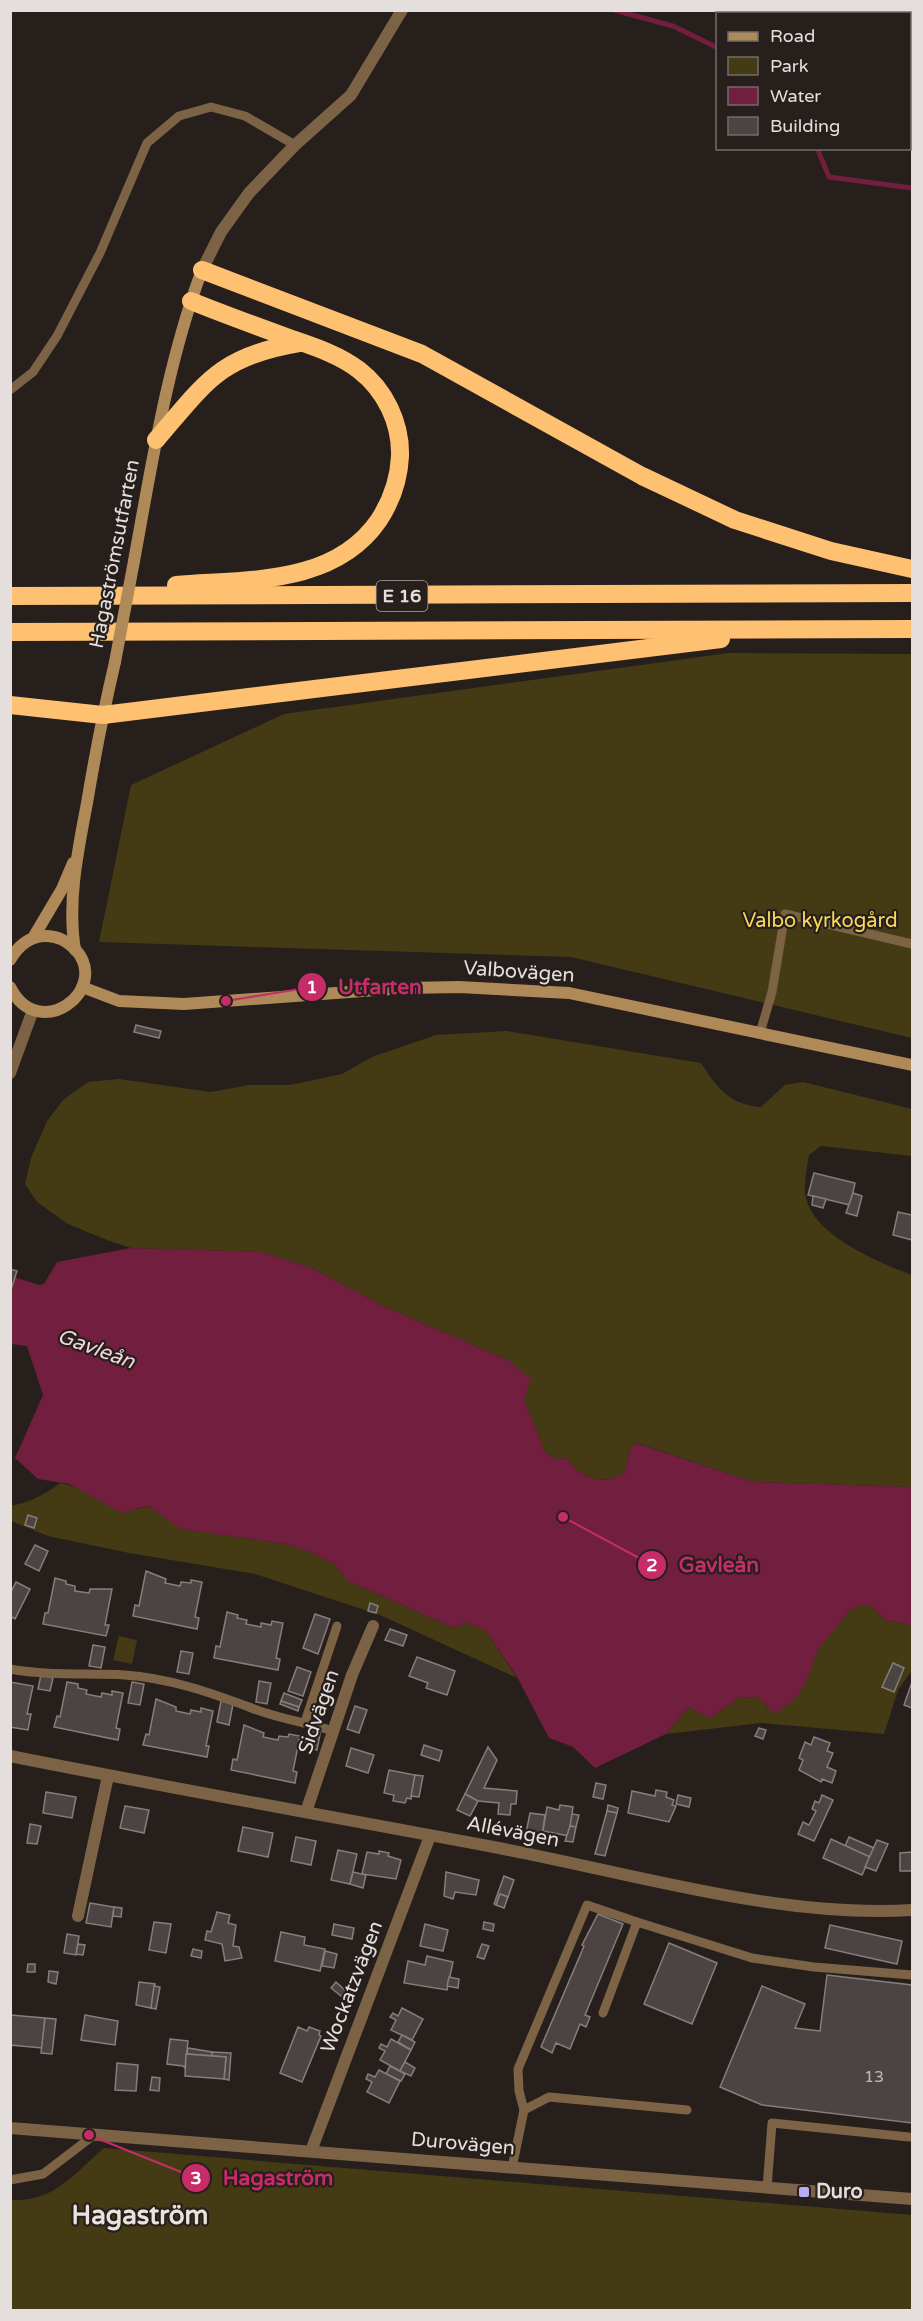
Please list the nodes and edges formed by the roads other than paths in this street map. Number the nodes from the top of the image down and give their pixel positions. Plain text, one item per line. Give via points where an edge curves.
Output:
1 (402, 10) edge
2 (295, 145) junction
3 (202, 270) junction
4 (191, 301) junction
5 (301, 342) junction
6 (10, 390) edge
7 (156, 440) junction
8 (912, 569) edge
9 (912, 593) edge
10 (10, 596) edge
11 (69, 596) junction
12 (804, 629) junction
13 (912, 629) edge
14 (10, 632) edge
15 (10, 705) edge
16 (103, 715) junction
17 (79, 848) junction
18 (33, 938) junction
19 (912, 944) edge
20 (75, 950) junction
21 (10, 960) edge
22 (10, 987) edge
23 (82, 987) junction
24 (33, 1010) junction
25 (760, 1033) junction
26 (912, 1065) edge
27 (10, 1072) edge
28 (337, 1626) dead end
29 (373, 1626) dead end
30 (10, 1669) edge
31 (305, 1722) junction
32 (333, 1731) junction
33 (10, 1756) edge
34 (108, 1776) junction
35 (306, 1812) junction
36 (430, 1836) junction
37 (912, 1910) edge
38 (78, 1917) dead end
39 (637, 1922) junction
40 (912, 1975) edge
41 (603, 2013) dead end
42 (524, 2110) junction
43 (687, 2110) dead end
44 (10, 2128) edge
45 (94, 2135) junction
46 (909, 2137) dead end
47 (311, 2151) junction
48 (512, 2168) junction
49 (10, 2180) edge
50 (767, 2188) junction
51 (912, 2199) edge

1 - 2 street via 351,95
2 - 3 street via 249,194 221,232
2 - 6 lane via 245,116 211,107 179,116 147,142 100,253 57,336 33,372
3 - 4 main road, Hagaströmsutfarten
3 - 8 highway via 422,354 642,476 735,520 831,551
4 - 5 highway
4 - 7 main road, Hagaströmsutfarten
5 - 7 highway via 271,347 223,367
5 - 11 highway via 360,370 392,411 400,438 396,486 386,510 371,530 346,552 308,571
7 - 16 main road, Hagaströmsutfarten, bridge
9 - 11 highway, E 16
10 - 11 highway, E 16
12 - 13 highway, E 16
12 - 14 highway, E 16
12 - 16 highway
15 - 16 highway
16 - 17 main road, Hagaströmsutfarten
17 - 18 main road, Hagaströmsutfarten via 62,889
17 - 20 main road, Hagaströmsutfarten via 73,900
18 - 20 main road via 56,937
18 - 21 main road, Hagaströmsutfarten via 23,943
19 - 25 lane via 785,914 772,992
20 - 23 main road, Hagaströmsutfarten via 82,962
22 - 24 main road
23 - 24 main road via 68,1006 57,1011
23 - 25 main road, Valbovägen via 119,1001 184,1004 404,988 518,989 569,993
24 - 27 street
25 - 26 main road, Valbovägen
28 - 31 lane
29 - 32 street, Sidvägen
30 - 31 lane via 148,1678 208,1691 249,1708
31 - 32 lane
32 - 35 street, Sidvägen
33 - 34 street, Allévägen
34 - 35 street, Allévägen
34 - 38 street
35 - 36 street, Allévägen
36 - 37 street, Allévägen via 768,1902
36 - 47 street, Wockatzvägen
39 - 40 lane via 752,1958
39 - 41 lane
39 - 42 lane via 587,1905 519,2069
42 - 43 lane via 549,2097
42 - 48 lane
44 - 45 street, Durovägen
45 - 47 street, Durovägen
45 - 49 lane via 43,2174
46 - 50 lane via 772,2123
47 - 48 street, Durovägen
48 - 50 street, Durovägen
50 - 51 street, Durovägen

